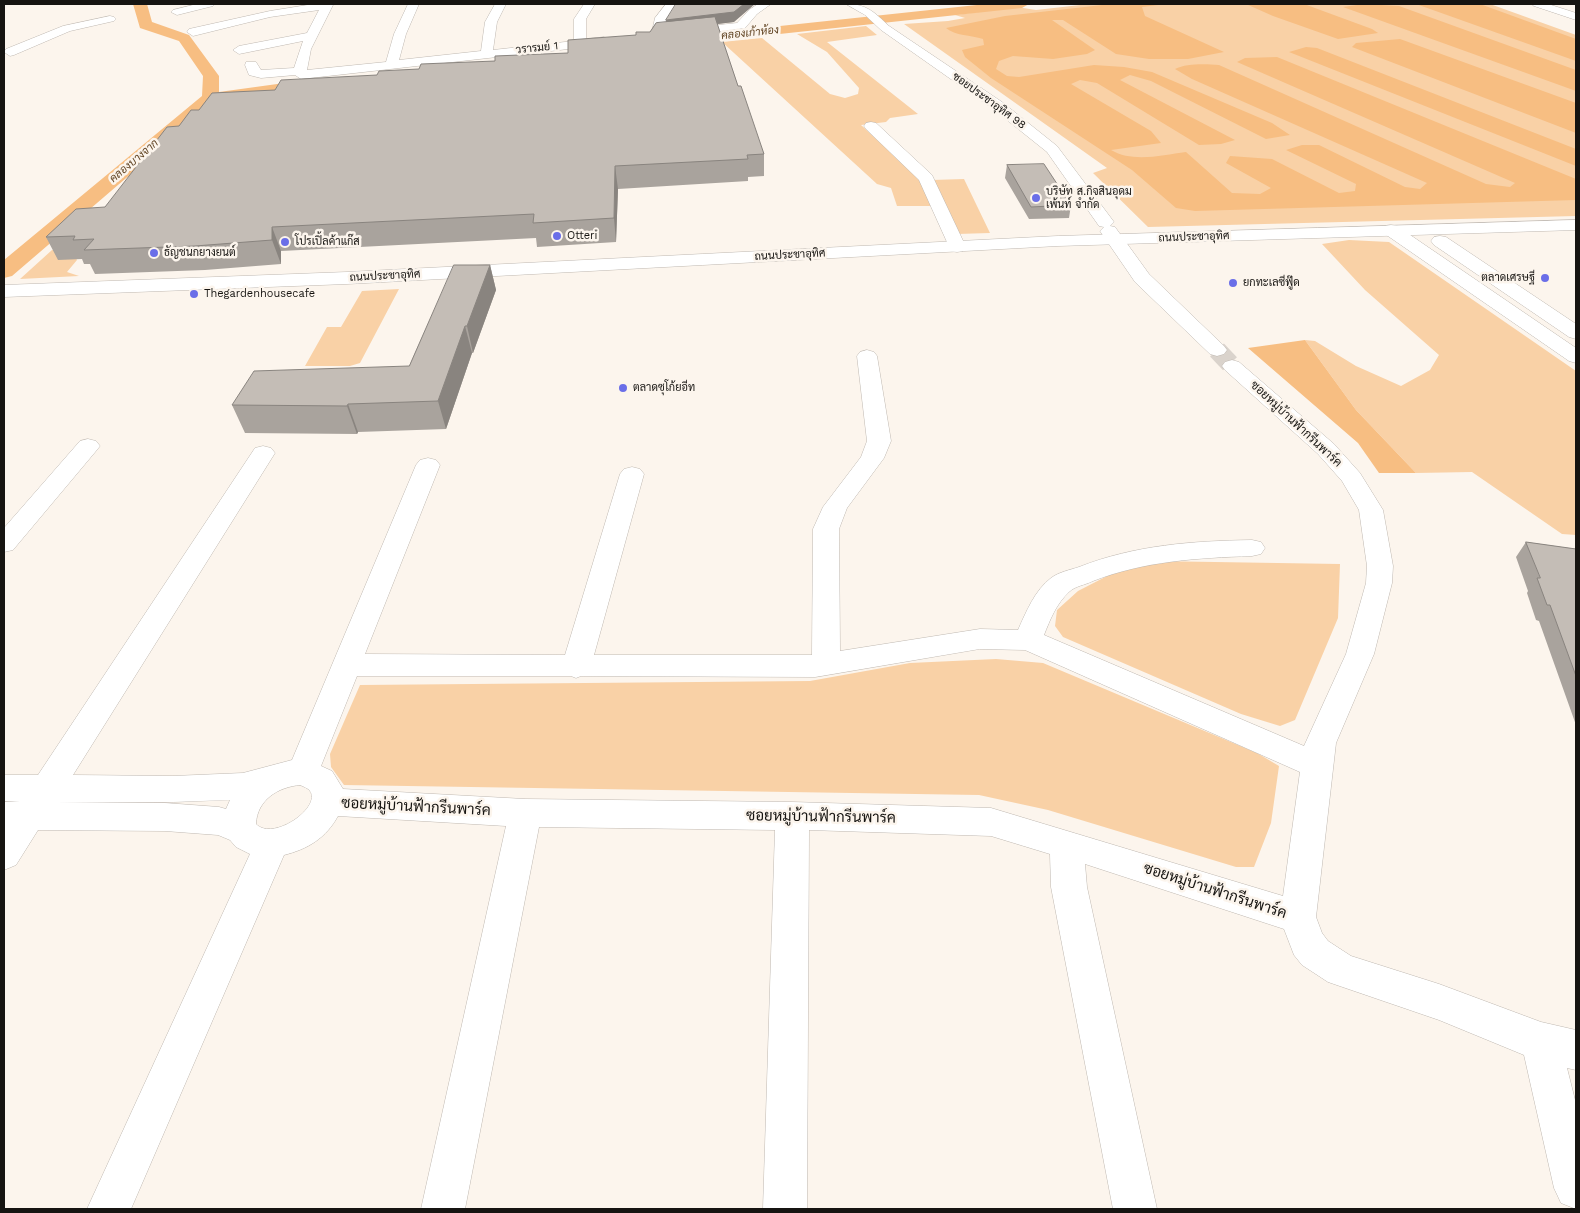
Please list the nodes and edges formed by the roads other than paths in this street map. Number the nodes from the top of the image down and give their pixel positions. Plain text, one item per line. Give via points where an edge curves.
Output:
1 (209, 4) edge
2 (327, 4) edge
3 (413, 4) edge
4 (500, 4) edge
5 (589, 4) edge
6 (672, 4) edge
7 (765, 4) edge
8 (851, 4) edge
9 (1538, 4) edge
10 (177, 12) dead end
11 (1576, 17) edge
12 (110, 18) dead end
13 (193, 32) dead end
14 (312, 35) junction
15 (619, 40) edge
16 (580, 43) junction
17 (239, 50) dead end
18 (6, 51) edge
19 (487, 53) junction
20 (251, 65) dead end
21 (391, 66) junction
22 (300, 73) junction
23 (871, 126) dead end
24 (1576, 225) edge
25 (1422, 229) junction
26 (1391, 230) junction
27 (1109, 231) junction
28 (957, 247) junction
29 (4, 292) edge
30 (1576, 333) edge
31 (867, 356) dead end
32 (1576, 357) edge
33 (88, 446) dead end
34 (263, 453) dead end
35 (428, 465) dead end
36 (632, 474) dead end
37 (4, 544) edge
38 (1252, 548) dead end
39 (1028, 640) junction
40 (826, 665) junction
41 (346, 666) junction
42 (576, 667) junction
43 (1317, 765) junction
44 (303, 772) junction
45 (267, 781) junction
46 (4, 788) edge
47 (46, 788) junction
48 (329, 802) junction
49 (525, 813) junction
50 (16, 816) edge
51 (792, 816) junction
52 (256, 836) junction
53 (1067, 844) junction
54 (4, 855) edge
55 (1298, 917) junction
56 (1559, 1046) edge
57 (1576, 1188) edge
58 (109, 1209) edge
59 (443, 1209) edge
60 (785, 1209) edge
61 (1135, 1209) edge

1 - 10 street
2 - 13 street
2 - 14 street
3 - 21 street
4 - 19 street via 488,26
5 - 16 street via 580,19
6 - 7 street via 663,13 653,36 741,26
8 - 27 street, ซอยประชาอุทิศ 98 via 869,13 885,28 997,104 1052,150
9 - 11 street
12 - 18 street via 67,28
14 - 17 street
14 - 22 street
15 - 16 street, วรารมย์ 1
16 - 19 street, วรารมย์ 1
19 - 21 street, วรารมย์ 1
20 - 22 street, วรารมย์ 1 via 254,72 261,74
21 - 22 street, วรารมย์ 1
23 - 28 street via 926,178
24 - 25 street, ถนนประชาอุทิศ
25 - 26 street, ถนนประชาอุทิศ
25 - 30 street
26 - 27 street, ถนนประชาอุทิศ
26 - 32 street
27 - 28 street, ถนนประชาอุทิศ
27 - 43 street, ซอยหมู่บ้านฟ้ากรีนพาร์ค via 1142,278 1224,358 1326,449 1352,478 1371,510 1380,566 1379,583 1360,654 1320,743
28 - 29 street, ถนนประชาอุทิศ
31 - 40 street via 879,441 872,458 834,506 826,528
33 - 37 street
34 - 47 street
35 - 41 street
36 - 42 street
38 - 39 street via 1159,554 1105,565 1061,584 1041,608
39 - 40 street via 980,639
39 - 43 street
40 - 42 street
41 - 42 street
41 - 44 street
43 - 55 street, ซอยหมู่บ้านฟ้ากรีนพาร์ค
44 - 45 street
44 - 48 street, ซอยหมู่บ้านฟ้ากรีนพาร์ค via 324,782 329,791
45 - 47 street via 243,786 173,789
45 - 52 street via 249,795 238,818
46 - 47 street
47 - 50 street
48 - 49 street, ซอยหมู่บ้านฟ้ากรีนพาร์ค
48 - 52 street, ซอยหมู่บ้านฟ้ากรีนพาร์ค via 314,825 295,837
49 - 51 street, ซอยหมู่บ้านฟ้ากรีนพาร์ค
49 - 59 street
50 - 52 street via 165,817 219,821
50 - 54 street
51 - 53 street, ซอยหมู่บ้านฟ้ากรีนพาร์ค via 991,822
51 - 60 street
52 - 58 street
53 - 55 street, ซอยหมู่บ้านฟ้ากรีนพาร์ค
53 - 61 street via 1069,887
55 - 56 street, ซอยหมู่บ้านฟ้ากรีนพาร์ค via 1307,943 1315,954 1341,970
56 - 57 street

